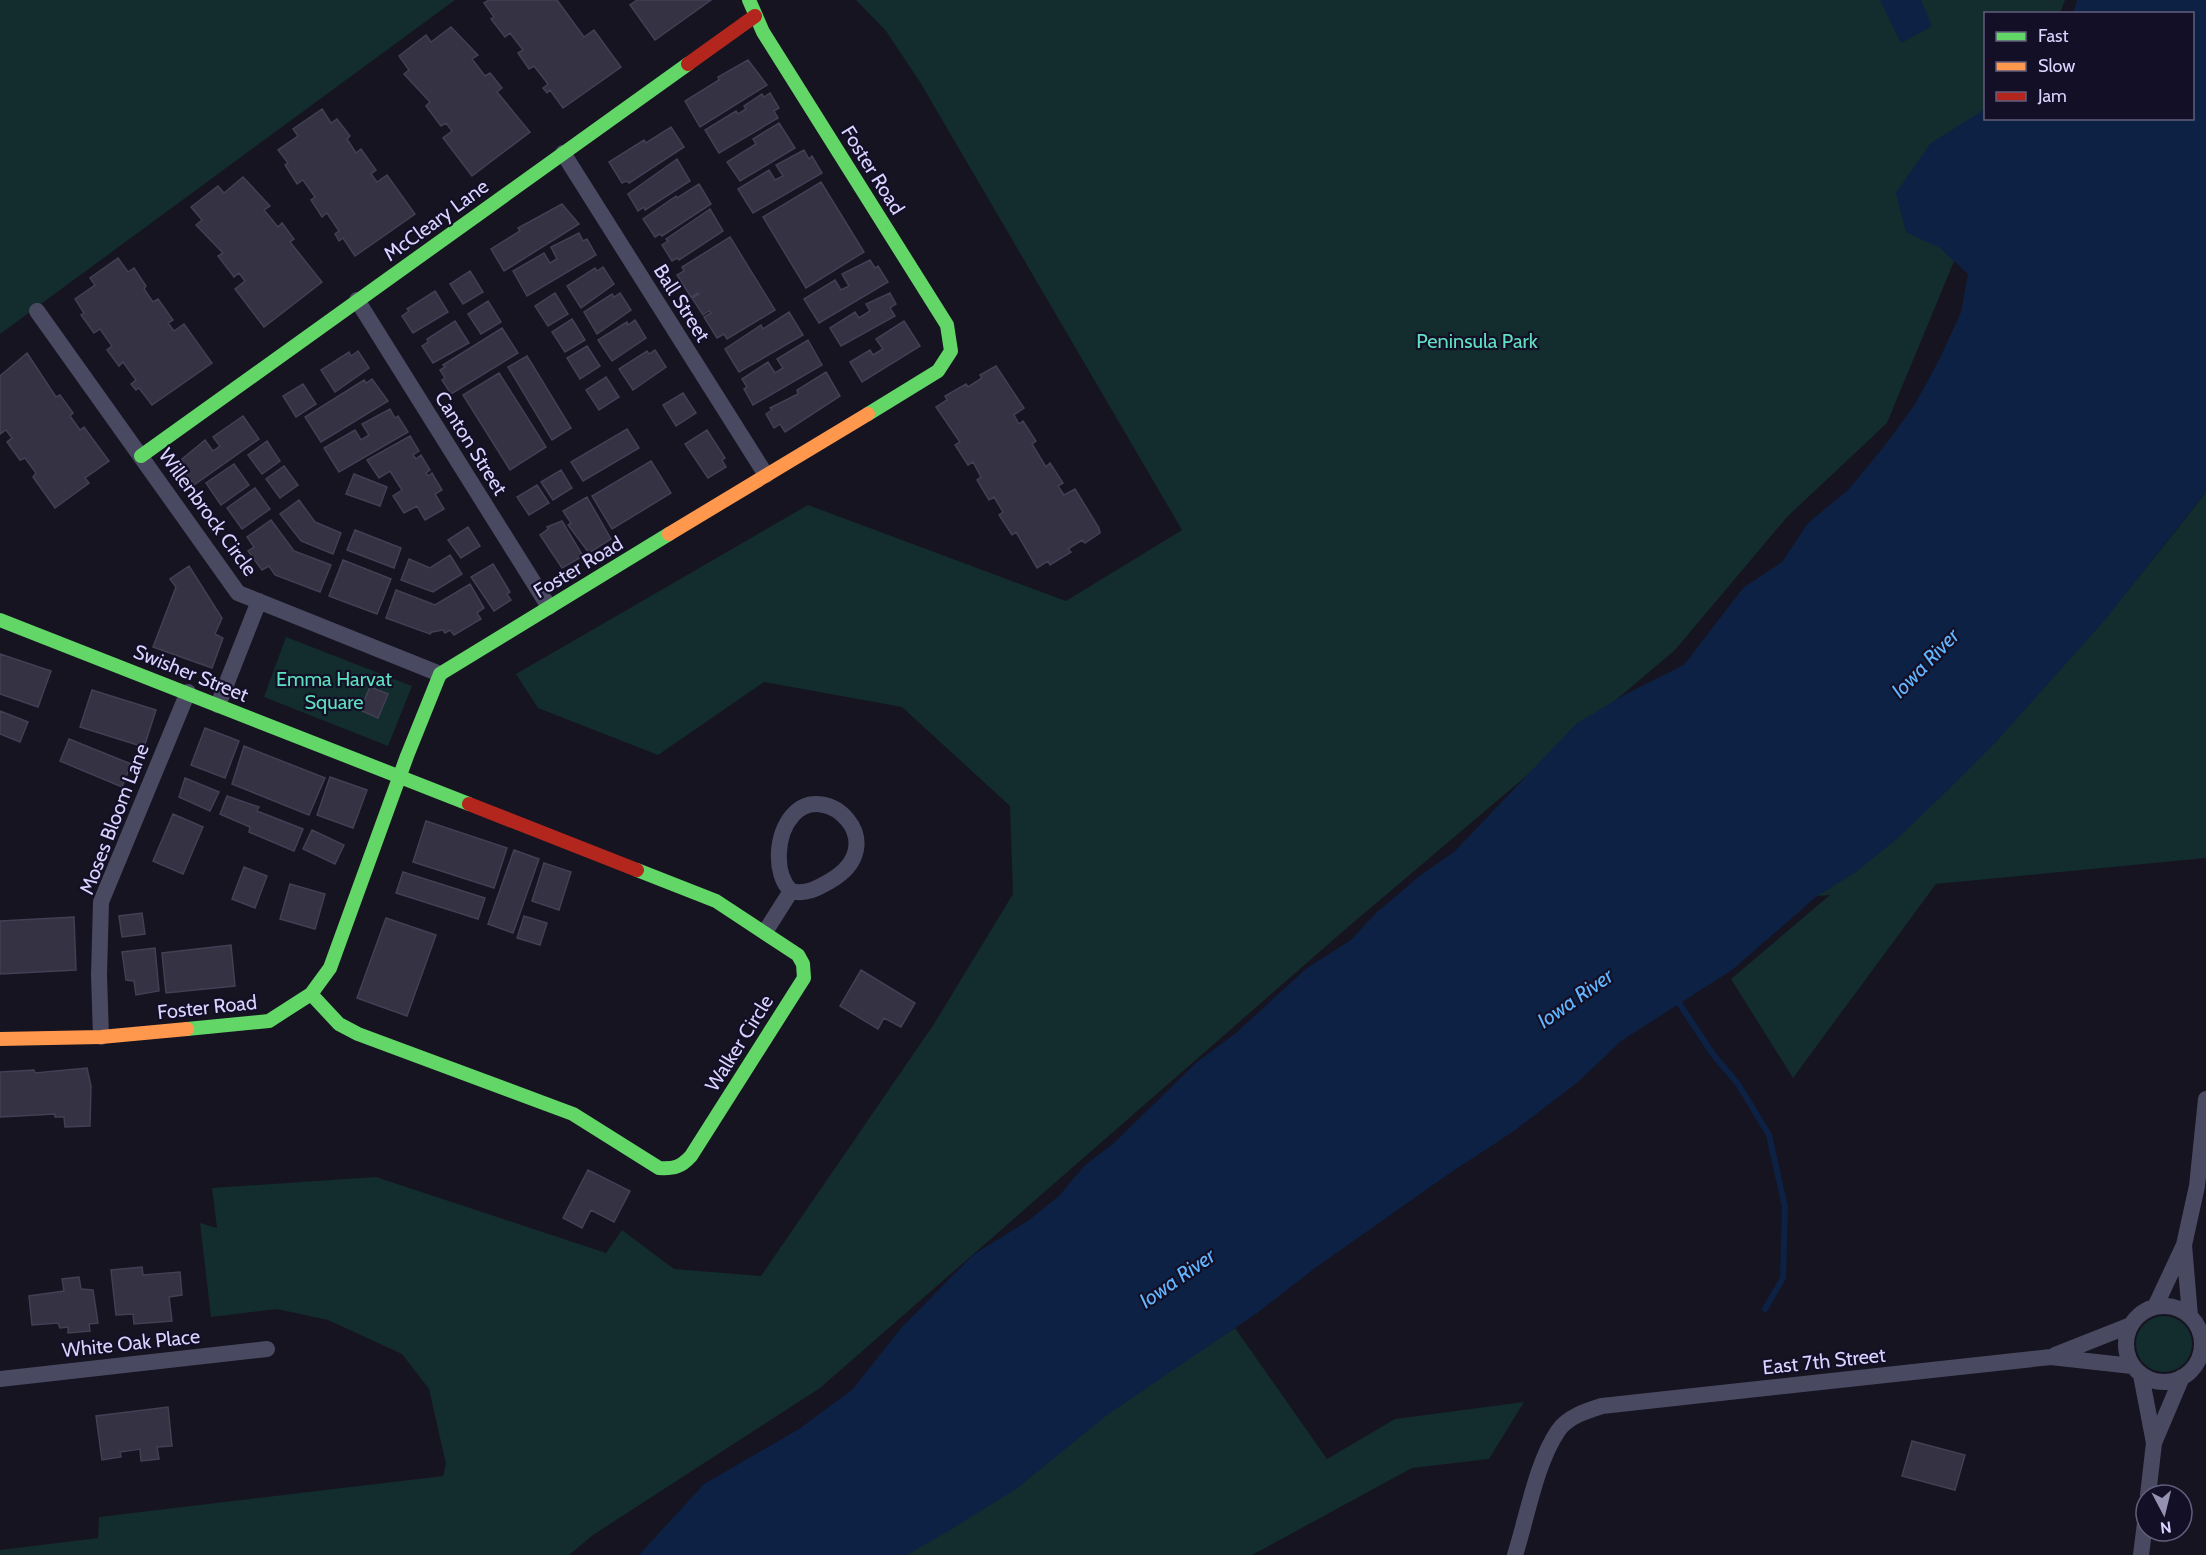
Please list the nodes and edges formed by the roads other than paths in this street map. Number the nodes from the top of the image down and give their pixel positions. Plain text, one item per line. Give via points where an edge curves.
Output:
1 (749, 0) edge
2 (755, 16) junction
3 (563, 153) junction
4 (357, 300) junction
5 (37, 310) dead end
6 (141, 456) junction
7 (766, 476) junction
8 (259, 601) junction
9 (549, 608) junction
10 (0, 620) edge
11 (440, 674) junction
12 (188, 692) junction
13 (218, 705) junction
14 (400, 777) junction
15 (792, 891) junction
16 (765, 932) junction
17 (311, 994) junction
18 (101, 1037) junction
19 (0, 1039) edge
20 (2206, 1099) edge
21 (2184, 1245) junction
22 (2155, 1307) junction
23 (2198, 1322) edge
24 (2131, 1325) junction
25 (267, 1349) dead end
26 (2051, 1357) junction
27 (2202, 1360) edge
28 (2137, 1371) junction
29 (2182, 1377) junction
30 (0, 1379) edge
31 (2154, 1443) junction
32 (2149, 1483) edge
33 (1515, 1555) edge

1 - 2 street, Foster Road
2 - 3 street, McCleary Lane
2 - 7 street, Foster Road via 947,325 951,351 938,371
3 - 4 street, McCleary Lane
3 - 7 street, Ball Street
4 - 6 street, McCleary Lane
4 - 9 street, Canton Street
5 - 6 street, Willenbrock Circle
6 - 8 street, Willenbrock Circle via 238,593
7 - 9 street, Foster Road
8 - 11 street, Willenbrock Circle
8 - 13 street
9 - 11 street, Foster Road
10 - 12 street, Swisher Street
11 - 14 street, Foster Road
12 - 13 street, Swisher Street
12 - 18 street, Moses Bloom Lane via 101,902
13 - 14 street, Swisher Street
14 - 16 street, Walker Circle via 716,901
14 - 17 street, Foster Road via 330,968
15 - 15 street via 816,889 841,874 856,856 854,827 833,808 804,807 795,812 783,829 779,847 782,877
15 - 16 street
16 - 17 street, Walker Circle via 798,955 804,978 691,1156 682,1166 672,1169 648,1163 573,1114 358,1034 339,1024
17 - 18 street, Foster Road via 269,1021
18 - 19 street, Foster Road
20 - 21 street via 2197,1186
21 - 22 street
21 - 23 street
22 - 23 street via 2178,1308
22 - 24 street via 2143,1311
23 - 27 street
24 - 26 street, East 7th Street
24 - 28 street via 2125,1343
25 - 30 street, White Oak Place
26 - 28 street, East 7th Street
26 - 33 street, East 7th Street via 1602,1406 1579,1413 1558,1430 1545,1458
27 - 29 street
28 - 29 street via 2165,1382
28 - 31 street
29 - 31 street
31 - 32 street

